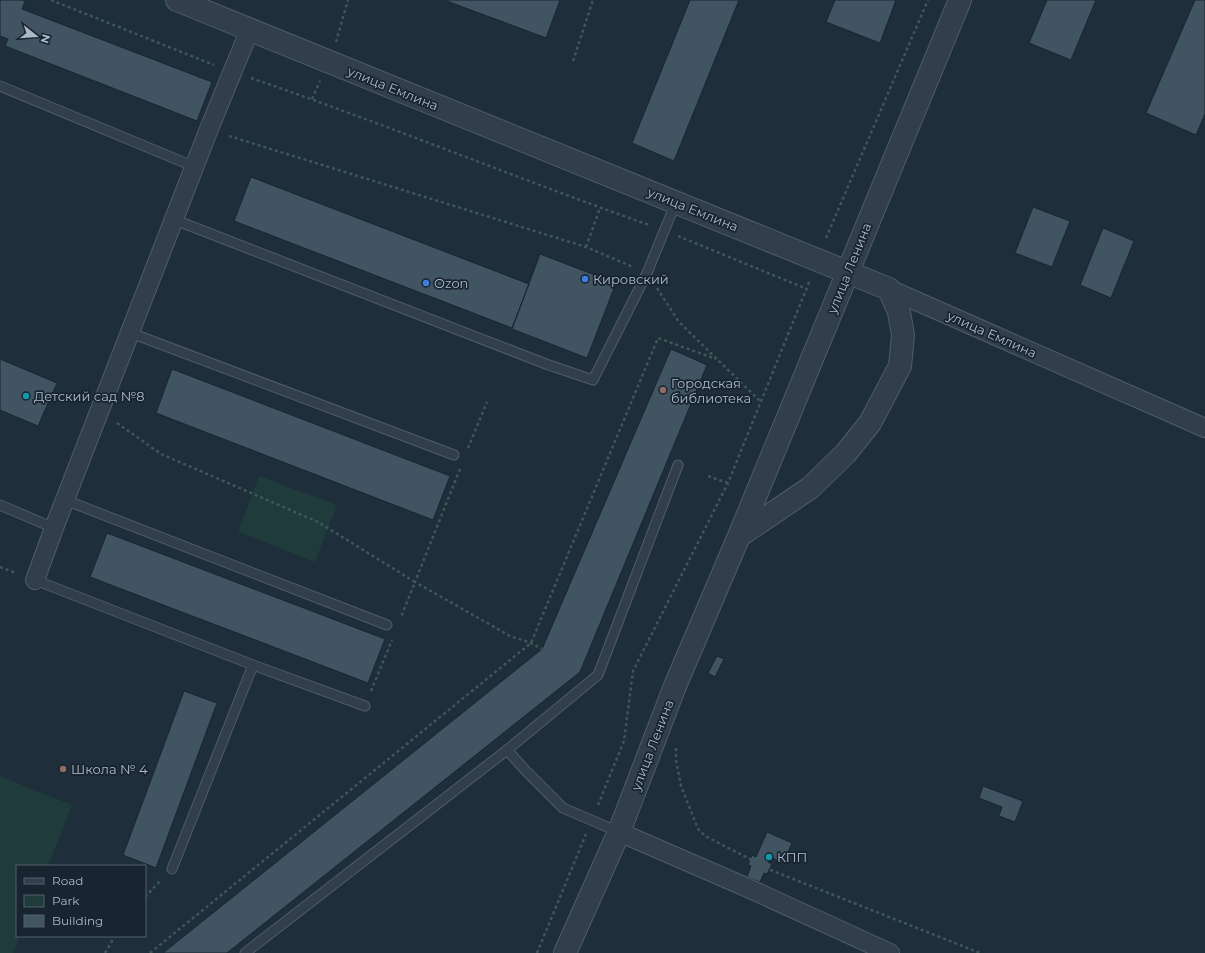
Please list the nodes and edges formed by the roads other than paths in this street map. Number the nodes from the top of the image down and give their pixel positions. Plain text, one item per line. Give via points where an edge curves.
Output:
1 (177, 0) edge
2 (960, 0) edge
3 (250, 30) junction
4 (0, 86) edge
5 (195, 167) junction
6 (676, 202) junction
7 (175, 220) junction
8 (848, 272) junction
9 (889, 289) junction
10 (130, 333) junction
11 (1205, 428) edge
12 (454, 455) dead end
13 (678, 465) dead end
14 (65, 500) junction
15 (0, 505) edge
16 (54, 528) junction
17 (739, 536) junction
18 (35, 580) joint
19 (387, 625) road end
20 (253, 665) junction
21 (365, 706) road end
22 (506, 750) junction
23 (619, 832) junction
24 (172, 869) road end
25 (245, 953) edge
26 (566, 953) edge
27 (890, 953) edge

1 - 3 street, улица Емлина
2 - 8 street, улица Ленина
3 - 5 street
3 - 6 street, улица Емлина
4 - 5 lane
5 - 7 street
6 - 7 lane via 648,273 593,380
6 - 8 street, улица Емлина
7 - 10 street
8 - 9 street, улица Емлина
8 - 17 street, улица Ленина
9 - 11 street, улица Емлина
9 - 17 street via 899,312 903,335 900,366 870,423 846,453 810,488
10 - 12 lane
10 - 14 street
13 - 22 lane via 598,675
14 - 16 street
14 - 19 lane
15 - 16 lane
16 - 18 street
17 - 23 street, улица Ленина via 675,686
18 - 20 lane
20 - 21 lane
20 - 24 lane
22 - 23 lane via 563,808
22 - 25 lane
23 - 26 street, улица Ленина
23 - 27 street

